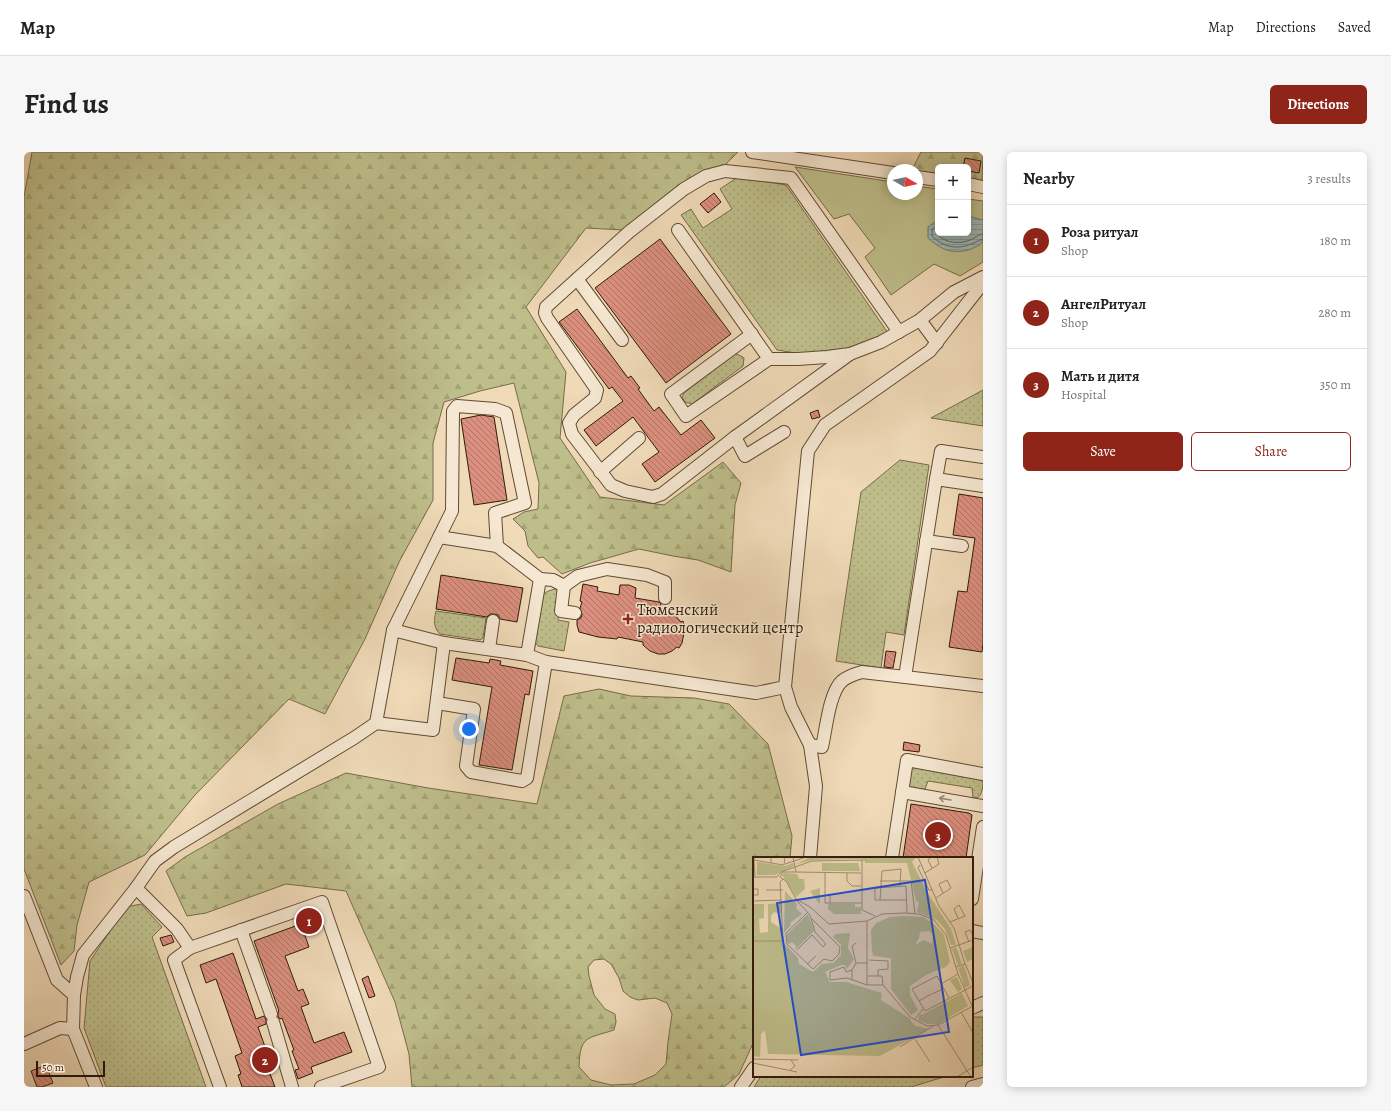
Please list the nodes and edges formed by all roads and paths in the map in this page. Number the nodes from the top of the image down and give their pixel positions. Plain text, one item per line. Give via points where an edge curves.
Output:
1 (752, 152) edge
2 (887, 172) edge
3 (923, 178) edge
4 (935, 180) edge
5 (971, 185) edge
6 (983, 187) edge
7 (678, 230) dead end
8 (983, 277) edge
9 (577, 279) junction
10 (983, 283) edge
11 (920, 320) junction
12 (899, 332) junction
13 (752, 334) junction
14 (622, 340) dead end
15 (937, 343) junction
16 (850, 354) junction
17 (769, 358) junction
18 (784, 432) dead end
19 (735, 437) junction
20 (639, 438) dead end
21 (983, 457) edge
22 (600, 472) junction
23 (936, 479) junction
24 (983, 486) edge
25 (439, 537) junction
26 (926, 541) junction
27 (497, 546) junction
28 (962, 546) dead end
29 (540, 579) junction
30 (564, 586) junction
31 (665, 598) dead end
32 (575, 613) dead end
33 (493, 621) dead end
34 (394, 630) junction
35 (444, 643) junction
36 (489, 649) junction
37 (527, 655) junction
38 (546, 662) junction
39 (905, 677) junction
40 (983, 686) edge
41 (785, 687) junction
42 (437, 703) junction
43 (376, 723) junction
44 (810, 745) junction
45 (983, 774) edge
46 (902, 792) junction
47 (983, 806) edge
48 (983, 827) edge
49 (810, 857) edge
50 (892, 857) edge
51 (136, 888) junction
52 (973, 892) edge
53 (24, 896) edge
54 (241, 930) junction
55 (973, 931) edge
56 (983, 933) edge
57 (190, 948) junction
58 (74, 996) junction
59 (983, 1003) edge
60 (973, 1008) edge
61 (73, 1029) junction
62 (24, 1044) edge
63 (753, 1069) edge
64 (983, 1084) edge
65 (324, 1086) edge
66 (96, 1087) edge
67 (220, 1087) edge
68 (292, 1087) edge
69 (741, 1087) edge
70 (972, 1087) edge

1 - 2 street
3 - 4 street
5 - 6 street
7 - 13 street
8 - 11 street via 954,292
9 - 12 street via 629,232 706,176 725,171 791,178
9 - 14 street
9 - 22 street via 546,307 545,313 597,390 595,398 574,415 569,423 572,434
10 - 15 street
11 - 12 street
11 - 15 street
12 - 16 street
13 - 17 street
13 - 17 street via 671,394 686,416
15 - 41 street via 924,356 825,425 808,451
16 - 17 street via 798,359
16 - 19 street
18 - 19 street via 746,456
19 - 22 street via 662,494 653,497 611,485
20 - 22 street
21 - 23 street via 941,451
23 - 24 street
23 - 26 street
25 - 27 street
25 - 27 street via 452,511 453,411 457,406 495,409 506,413 525,503 495,513
25 - 34 street
26 - 28 street
26 - 39 street
27 - 29 street
29 - 30 street via 553,580
29 - 37 street
30 - 31 street via 578,576 607,569 647,575 666,582
30 - 32 street via 561,611
33 - 36 street
34 - 35 street
34 - 43 street
35 - 36 street
35 - 42 street
36 - 37 street
37 - 38 street
38 - 41 street via 756,693
38 - 42 street via 528,778 522,781 471,772 466,766 474,709
39 - 40 street
39 - 44 street via 862,672 841,682 831,700 822,747
41 - 44 street via 791,707
42 - 43 street via 433,730
43 - 51 street via 155,860
44 - 49 street via 816,786
45 - 46 street via 907,760
47 -> 46 street
46 - 50 street
48 - 52 street
51 - 57 street via 177,929
51 - 58 street via 83,955
53 - 58 street via 57,980
54 - 57 street
54 - 65 street via 322,902 379,1067
54 - 68 street via 272,1018
55 - 56 street
57 - 67 street via 174,960
58 - 61 street
59 - 60 street
61 - 62 street via 60,1028
61 - 66 street
63 - 69 street
64 - 70 street

